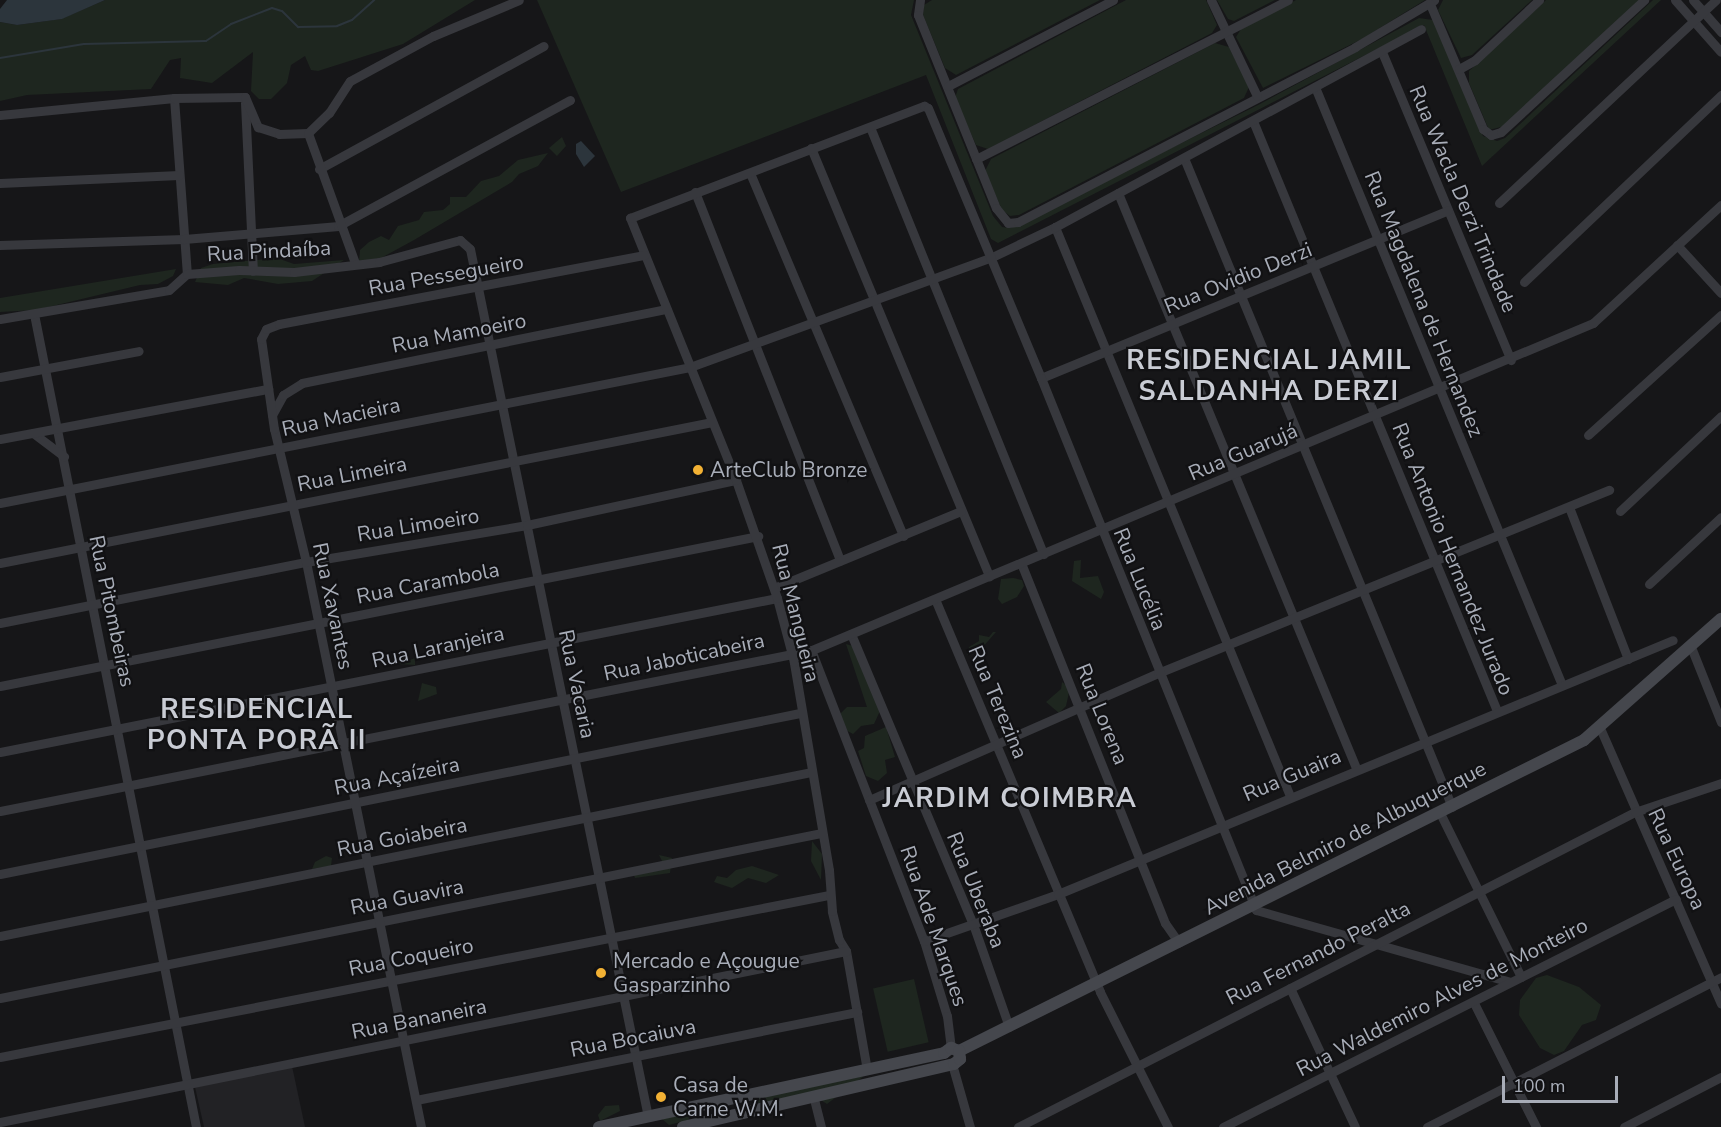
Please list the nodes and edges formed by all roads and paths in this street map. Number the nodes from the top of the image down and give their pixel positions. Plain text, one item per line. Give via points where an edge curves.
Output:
1 (519, 0) edge
2 (920, 0) edge
3 (1113, 0) edge
4 (1211, 0) edge
5 (1288, 0) edge
6 (1539, 0) edge
7 (1644, 0) edge
8 (1675, 0) edge
9 (1693, 0) edge
10 (1716, 0) edge
11 (1432, 2) edge
12 (1703, 12) junction
13 (1694, 21) junction
14 (1421, 29) dead end
15 (1227, 32) junction
16 (1721, 32) edge
17 (544, 46) dead end
18 (1382, 52) junction
19 (1721, 52) edge
20 (1460, 69) junction
21 (948, 86) junction
22 (1315, 87) junction
23 (1721, 95) edge
24 (1257, 96) junction
25 (245, 97) junction
26 (174, 98) junction
27 (570, 100) dead end
28 (0, 115) edge
29 (1253, 121) junction
30 (870, 127) junction
31 (308, 133) junction
32 (811, 148) junction
33 (1184, 158) junction
34 (976, 159) junction
35 (319, 169) junction
36 (750, 173) junction
37 (179, 175) junction
38 (0, 183) edge
39 (695, 192) junction
40 (1118, 193) junction
41 (1499, 203) dead end
42 (1721, 205) edge
43 (1448, 210) junction
44 (338, 226) junction
45 (1055, 227) junction
46 (252, 231) junction
47 (184, 239) junction
48 (1380, 239) junction
49 (0, 245) edge
50 (1677, 245) junction
51 (470, 249) joint
52 (645, 255) junction
53 (990, 258) junction
54 (355, 263) junction
55 (1312, 266) junction
56 (253, 271) junction
57 (187, 274) junction
58 (932, 279) junction
59 (1524, 282) dead end
60 (478, 289) junction
61 (1721, 293) edge
62 (1241, 296) junction
63 (873, 300) junction
64 (667, 309) junction
65 (34, 314) junction
66 (1721, 315) edge
67 (0, 319) edge
68 (813, 322) junction
69 (1172, 324) junction
70 (261, 339) joint
71 (757, 344) junction
72 (489, 345) junction
73 (139, 351) dead end
74 (1106, 351) junction
75 (1511, 360) junction
76 (690, 367) junction
77 (46, 368) junction
78 (0, 377) edge
79 (1041, 378) junction
80 (268, 389) junction
81 (1438, 390) junction
82 (501, 401) junction
83 (272, 415) junction
84 (1375, 416) junction
85 (1721, 416) edge
86 (712, 422) junction
87 (58, 428) junction
88 (33, 433) junction
89 (1588, 435) dead end
90 (0, 439) edge
91 (1301, 447) junction
92 (278, 448) junction
93 (64, 456) junction
94 (514, 462) junction
95 (1234, 475) junction
96 (736, 480) junction
97 (70, 489) junction
98 (1610, 490) dead end
99 (0, 502) edge
100 (1168, 502) junction
101 (293, 504) junction
102 (1569, 507) junction
103 (961, 511) junction
104 (1620, 511) dead end
105 (1721, 517) edge
106 (527, 525) junction
107 (1101, 530) junction
108 (1500, 535) junction
109 (758, 536) junction
110 (903, 536) junction
111 (81, 548) junction
112 (1043, 554) junction
113 (840, 561) junction
114 (306, 562) junction
115 (1434, 562) junction
116 (0, 563) edge
117 (1021, 563) junction
118 (989, 576) junction
119 (536, 580) junction
120 (1649, 584) dead end
121 (774, 588) junction
122 (1362, 592) junction
123 (777, 598) junction
124 (935, 599) junction
125 (93, 605) junction
126 (1721, 619) edge
127 (1292, 621) junction
128 (0, 623) edge
129 (318, 623) junction
130 (850, 634) junction
131 (1673, 640) dead end
132 (549, 642) junction
133 (1228, 646) junction
134 (1691, 647) junction
135 (811, 650) junction
136 (792, 652) junction
137 (1628, 659) junction
138 (106, 666) junction
139 (1158, 673) junction
140 (1562, 685) junction
141 (0, 686) edge
142 (332, 688) junction
143 (561, 701) junction
144 (1081, 706) junction
145 (1497, 711) junction
146 (800, 713) junction
147 (1721, 722) edge
148 (118, 727) junction
149 (1600, 728) junction
150 (1426, 740) junction
151 (343, 742) junction
152 (996, 744) junction
153 (0, 752) edge
154 (573, 760) junction
155 (1356, 768) junction
156 (811, 772) junction
157 (910, 782) junction
158 (1721, 783) edge
159 (129, 786) junction
160 (1290, 796) junction
161 (869, 800) junction
162 (355, 802) junction
163 (1446, 810) junction
164 (0, 811) edge
165 (1635, 812) junction
166 (586, 820) junction
167 (1220, 824) junction
168 (821, 833) junction
169 (141, 847) junction
170 (1139, 858) junction
171 (367, 862) junction
172 (0, 874) edge
173 (598, 879) junction
174 (1480, 891) junction
175 (1058, 894) junction
176 (829, 895) junction
177 (1677, 899) junction
178 (153, 906) junction
179 (1256, 909) junction
180 (379, 921) junction
181 (973, 924) junction
182 (0, 936) edge
183 (610, 936) junction
184 (924, 941) junction
185 (1179, 943) junction
186 (1373, 943) junction
187 (846, 951) junction
188 (165, 965) junction
189 (1521, 977) junction
190 (391, 978) junction
191 (1716, 979) edge
192 (1510, 982) junction
193 (1097, 985) junction
194 (1290, 988) junction
195 (623, 996) junction
196 (0, 998) edge
197 (1474, 1002) junction
198 (1721, 1004) edge
199 (857, 1012) junction
200 (176, 1023) junction
201 (1009, 1027) junction
202 (403, 1040) junction
203 (952, 1051) junction
204 (635, 1056) junction
205 (0, 1057) edge
206 (952, 1064) junction
207 (1137, 1066) junction
208 (867, 1070) junction
209 (1329, 1074) junction
210 (1721, 1077) edge
211 (189, 1085) junction
212 (1513, 1086) junction
213 (814, 1099) junction
214 (416, 1100) junction
215 (0, 1122) edge
216 (649, 1122) edge
217 (196, 1127) edge
218 (422, 1127) edge
219 (599, 1127) edge
220 (683, 1127) edge
221 (821, 1127) edge
222 (970, 1127) edge
223 (1018, 1127) edge
224 (1168, 1127) edge
225 (1223, 1127) edge
226 (1355, 1127) edge
227 (1427, 1127) edge
228 (1536, 1127) edge
229 (1624, 1127) edge

1 - 31 street via 434,36 350,81 329,113
2 - 21 street via 918,15
3 - 21 street
4 - 15 street
5 - 15 street
6 - 20 street via 1475,60
7 - 20 street via 1501,132 1491,135 1483,129
8 - 13 street
9 - 12 street
10 - 12 street
11 - 20 street
11 - 24 street via 1355,47
12 - 13 street
12 - 16 street
13 - 19 street
13 - 41 street
14 - 18 street, Rua Macieira
15 - 24 street
15 - 34 street
17 - 35 street
18 - 22 street, Rua Macieira
18 - 43 street, Rua Wacla Derzi Trindade
21 - 34 street
22 - 29 street, Rua Macieira
22 - 48 street, Rua Magdalena de Hernandez
23 - 59 street
24 - 34 street via 1018,222 1008,223 999,215
25 - 26 street
25 - 31 street via 258,127 279,134
25 - 46 street
26 - 28 street
26 - 37 street
27 - 44 street
29 - 33 street, Rua Macieira
29 - 55 street, Rua Antonio Hernandez Jurado
30 - 32 street
30 - 53 street, Rua Lucélia via 920,107 928,108
30 - 58 street
31 - 35 street
32 - 36 street
32 - 63 street
33 - 40 street, Rua Macieira
33 - 62 street
35 - 44 street
36 - 39 street
36 - 68 street
37 - 38 street
37 - 47 street
39 - 52 street, Rua Mangueira via 630,218
39 - 71 street
40 - 45 street, Rua Macieira
40 - 69 street
42 - 50 street, Rua Guarujá
43 - 48 street, Rua Ovidio Derzi
43 - 75 street, Rua Wacla Derzi Trindade
44 - 46 street
44 - 54 street
45 - 53 street, Rua Macieira
45 - 74 street
46 - 47 street
46 - 56 street
47 - 49 street
47 - 57 street
48 - 55 street, Rua Ovidio Derzi
48 - 81 street, Rua Magdalena de Hernandez
50 - 61 street
50 - 75 street, Rua Guarujá via 1593,323
51 - 54 street, Rua Pindaíba via 460,240 379,262
51 - 60 street, Rua Vacaria
52 - 60 street, Rua Pessegueiro
52 - 64 street, Rua Mangueira
53 - 58 street, Rua Macieira
53 - 79 street, Rua Lucélia
54 - 56 street, Rua Pindaíba via 294,272
55 - 62 street, Rua Ovidio Derzi
55 - 84 street, Rua Antonio Hernandez Jurado
56 - 57 street, Rua Pindaíba
57 - 65 street, Rua Pindaíba via 169,290
58 - 63 street, Rua Macieira
58 - 112 street
60 - 70 street, Rua Pessegueiro via 279,324 266,329
60 - 72 street, Rua Vacaria
62 - 69 street, Rua Ovidio Derzi
62 - 91 street
63 - 68 street, Rua Macieira
63 - 103 street
64 - 72 street, Rua Mamoeiro
64 - 76 street, Rua Mangueira
65 - 67 street, Rua Pindaíba
65 - 77 street, Rua Pitombeiras
66 - 89 street
68 - 71 street, Rua Macieira
68 - 110 street
69 - 74 street, Rua Ovidio Derzi
69 - 95 street
70 - 80 street, Rua Xavantes
71 - 76 street, Rua Macieira
71 - 113 street
72 - 82 street, Rua Vacaria
72 - 83 street, Rua Mamoeiro via 302,383 284,395
73 - 77 street
74 - 79 street, Rua Ovidio Derzi
74 - 100 street
75 - 81 street, Rua Guarujá
76 - 82 street, Rua Macieira
76 - 86 street, Rua Mangueira
77 - 78 street
77 - 87 street, Rua Pitombeiras
79 - 107 street, Rua Lucélia
80 - 83 street, Rua Xavantes
80 - 87 street
81 - 84 street, Rua Guarujá
81 - 108 street, Rua Magdalena de Hernandez
82 - 92 street, Rua Macieira
82 - 94 street, Rua Vacaria
83 - 92 street, Rua Xavantes
84 - 91 street, Rua Guarujá
84 - 115 street, Rua Antonio Hernandez Jurado
85 - 104 street
86 - 94 street, Rua Limeira
86 - 96 street, Rua Mangueira
87 - 88 street
87 - 93 street, Rua Pitombeiras
88 - 90 street
88 - 93 street
91 - 95 street, Rua Guarujá
91 - 122 street
92 - 97 street, Rua Macieira
92 - 101 street, Rua Xavantes
93 - 97 street, Rua Pitombeiras
94 - 101 street, Rua Limeira
94 - 106 street, Rua Vacaria
95 - 100 street, Rua Guarujá
95 - 127 street
96 - 106 street, Rua Limoeiro
96 - 109 street, Rua Mangueira
97 - 99 street, Rua Macieira
97 - 111 street, Rua Pitombeiras
98 - 102 street
100 - 107 street, Rua Guarujá
100 - 133 street
101 - 111 street, Rua Limeira
101 - 114 street, Rua Xavantes
102 - 108 street
102 - 137 street
103 - 110 street
103 - 118 street
105 - 120 street
106 - 114 street, Rua Limoeiro
106 - 119 street, Rua Vacaria
107 - 112 street, Rua Guarujá
107 - 139 street, Rua Lucélia
108 - 115 street
108 - 140 street, Rua Magdalena de Hernandez
109 - 119 street, Rua Carambola
109 - 121 street, Rua Mangueira
110 - 113 street
111 - 116 street, Rua Limeira
111 - 125 street, Rua Pitombeiras
112 - 117 street, Rua Guarujá
113 - 121 street
114 - 125 street, Rua Limoeiro
114 - 129 street, Rua Xavantes
115 - 122 street
115 - 145 street, Rua Antonio Hernandez Jurado
117 - 118 street, Rua Guarujá
117 - 144 street, Rua Lorena
118 - 124 street, Rua Guarujá
119 - 129 street, Rua Carambola
119 - 132 street, Rua Vacaria
121 - 123 street, Rua Mangueira
122 - 127 street
122 - 150 street
123 - 132 street, Rua Laranjeira
123 - 136 street, Rua Mangueira
124 - 130 street, Rua Guarujá
124 - 152 street, Rua Terezina
125 - 128 street, Rua Limoeiro
125 - 138 street, Rua Pitombeiras
126 - 134 main road, Avenida Belmiro de Albuquerque
127 - 133 street
127 - 155 street
129 - 138 street, Rua Carambola
129 - 142 street, Rua Xavantes
130 - 135 street, Rua Guarujá
130 - 157 street, Rua Uberaba
131 - 137 street, Rua Guaira
132 - 142 street, Rua Laranjeira
132 - 143 street, Rua Vacaria
133 - 139 street
133 - 160 street
134 - 147 street
134 - 149 main road, Avenida Belmiro de Albuquerque
135 - 136 street, Rua Jaboticabeira
135 - 161 street, Rua Ade Marques
136 - 143 street, Rua Jaboticabeira
136 - 146 street, Rua Mangueira
137 - 140 street, Rua Guaira
138 - 141 street, Rua Carambola
138 - 148 street, Rua Pitombeiras
139 - 144 street
139 - 167 street, Rua Lucélia
140 - 145 street, Rua Guaira
142 - 148 street, Rua Laranjeira
142 - 151 street, Rua Xavantes
143 - 151 street, Rua Jaboticabeira
143 - 154 street, Rua Vacaria
144 - 152 street
144 - 170 street, Rua Lorena
145 - 150 street, Rua Guaira
146 - 154 street, Rua Açaízeira
146 - 156 street, Rua Mangueira
148 - 153 street, Rua Laranjeira
148 - 159 street, Rua Pitombeiras
149 - 163 main road, Avenida Belmiro de Albuquerque
149 - 165 street, Rua Europa
150 - 155 street, Rua Guaira
150 - 163 street
151 - 159 street, Rua Jaboticabeira
151 - 162 street, Rua Xavantes
152 - 157 street
152 - 175 street, Rua Terezina
154 - 162 street, Rua Açaízeira
154 - 166 street, Rua Vacaria
155 - 160 street, Rua Guaira
156 - 166 street, Rua Goiabeira
156 - 168 street, Rua Mangueira
157 - 161 street
157 - 181 street, Rua Uberaba
158 - 165 street, Rua Fernando Peralta
159 - 164 street, Rua Jaboticabeira
159 - 169 street, Rua Pitombeiras
160 - 167 street, Rua Guaira
161 - 184 street, Rua Ade Marques
162 - 169 street, Rua Açaízeira
162 - 171 street, Rua Xavantes
163 - 174 street
163 - 179 main road, Avenida Belmiro de Albuquerque
165 - 174 street, Rua Fernando Peralta
165 - 177 street, Rua Europa
166 - 171 street, Rua Goiabeira
166 - 173 street, Rua Vacaria
167 - 170 street, Rua Guaira
167 - 179 street, Rua Lucélia
168 - 173 street, Rua Guavira
168 - 176 street, Rua Mangueira via 829,870
169 - 172 street, Rua Açaízeira
169 - 178 street, Rua Pitombeiras
170 - 175 street, Rua Guaira
170 - 185 street, Rua Lorena via 1165,923
171 - 178 street, Rua Goiabeira
171 - 180 street, Rua Xavantes
173 - 180 street, Rua Guavira
173 - 183 street, Rua Vacaria
174 - 186 street, Rua Fernando Peralta
174 - 189 street
175 - 181 street, Rua Guaira
175 - 193 street, Rua Terezina
176 - 183 street, Rua Coqueiro
176 - 187 street, Rua Mangueira via 836,931
177 - 189 street, Rua Waldemiro Alves de Monteiro
177 - 191 street, Rua Europa
178 - 182 street, Rua Goiabeira
178 - 188 street, Rua Pitombeiras
179 - 185 main road, Avenida Belmiro de Albuquerque
179 - 186 street
180 - 188 street, Rua Guavira
180 - 190 street, Rua Xavantes
181 - 184 street, Rua Guaira
181 - 201 street, Rua Uberaba
183 - 190 street, Rua Coqueiro
183 - 195 street, Rua Vacaria
184 - 203 street, Rua Ade Marques via 947,1016
185 - 193 main road, Avenida Belmiro de Albuquerque
186 - 192 street
186 - 194 street, Rua Fernando Peralta
187 - 195 street, Rua Bananeira
187 - 199 street, Rua Mangueira
188 - 196 street, Rua Guavira
188 - 200 street, Rua Pitombeiras
189 - 192 street, Rua Waldemiro Alves de Monteiro
190 - 200 street, Rua Coqueiro
190 - 202 street, Rua Xavantes
191 - 198 street, Rua Europa
191 - 212 street
192 - 197 street, Rua Waldemiro Alves de Monteiro
193 - 201 main road, Avenida Belmiro de Albuquerque
193 - 207 street, Rua Terezina
194 - 207 street, Rua Fernando Peralta
194 - 209 street
195 - 202 street, Rua Bananeira
195 - 204 street, Rua Vacaria
197 - 209 street, Rua Waldemiro Alves de Monteiro
197 - 212 street
199 - 204 street, Rua Bocaiuva
199 - 208 street, Rua Mangueira
200 - 205 street, Rua Coqueiro
200 - 211 street, Rua Pitombeiras
201 - 203 main road, Avenida Belmiro de Albuquerque
202 - 211 street, Rua Bananeira
202 - 214 street, Rua Xavantes
203 - 206 main road via 946,1062
203 - 208 main road, Avenida Belmiro de Albuquerque
204 - 214 street, Rua Bocaiuva
204 - 216 street, Rua Vacaria
206 - 213 main road
206 - 222 street
207 - 223 street, Rua Fernando Peralta
207 - 224 street, Rua Terezina
208 - 216 main road, Avenida Belmiro de Albuquerque
209 - 225 street, Rua Waldemiro Alves de Monteiro
209 - 226 street
210 - 229 street
211 - 215 street, Rua Bananeira
211 - 217 street, Rua Pitombeiras
212 - 227 street
212 - 228 street
213 - 220 main road
213 - 221 street
214 - 218 street, Rua Xavantes
216 - 219 main road, Avenida Belmiro de Albuquerque

